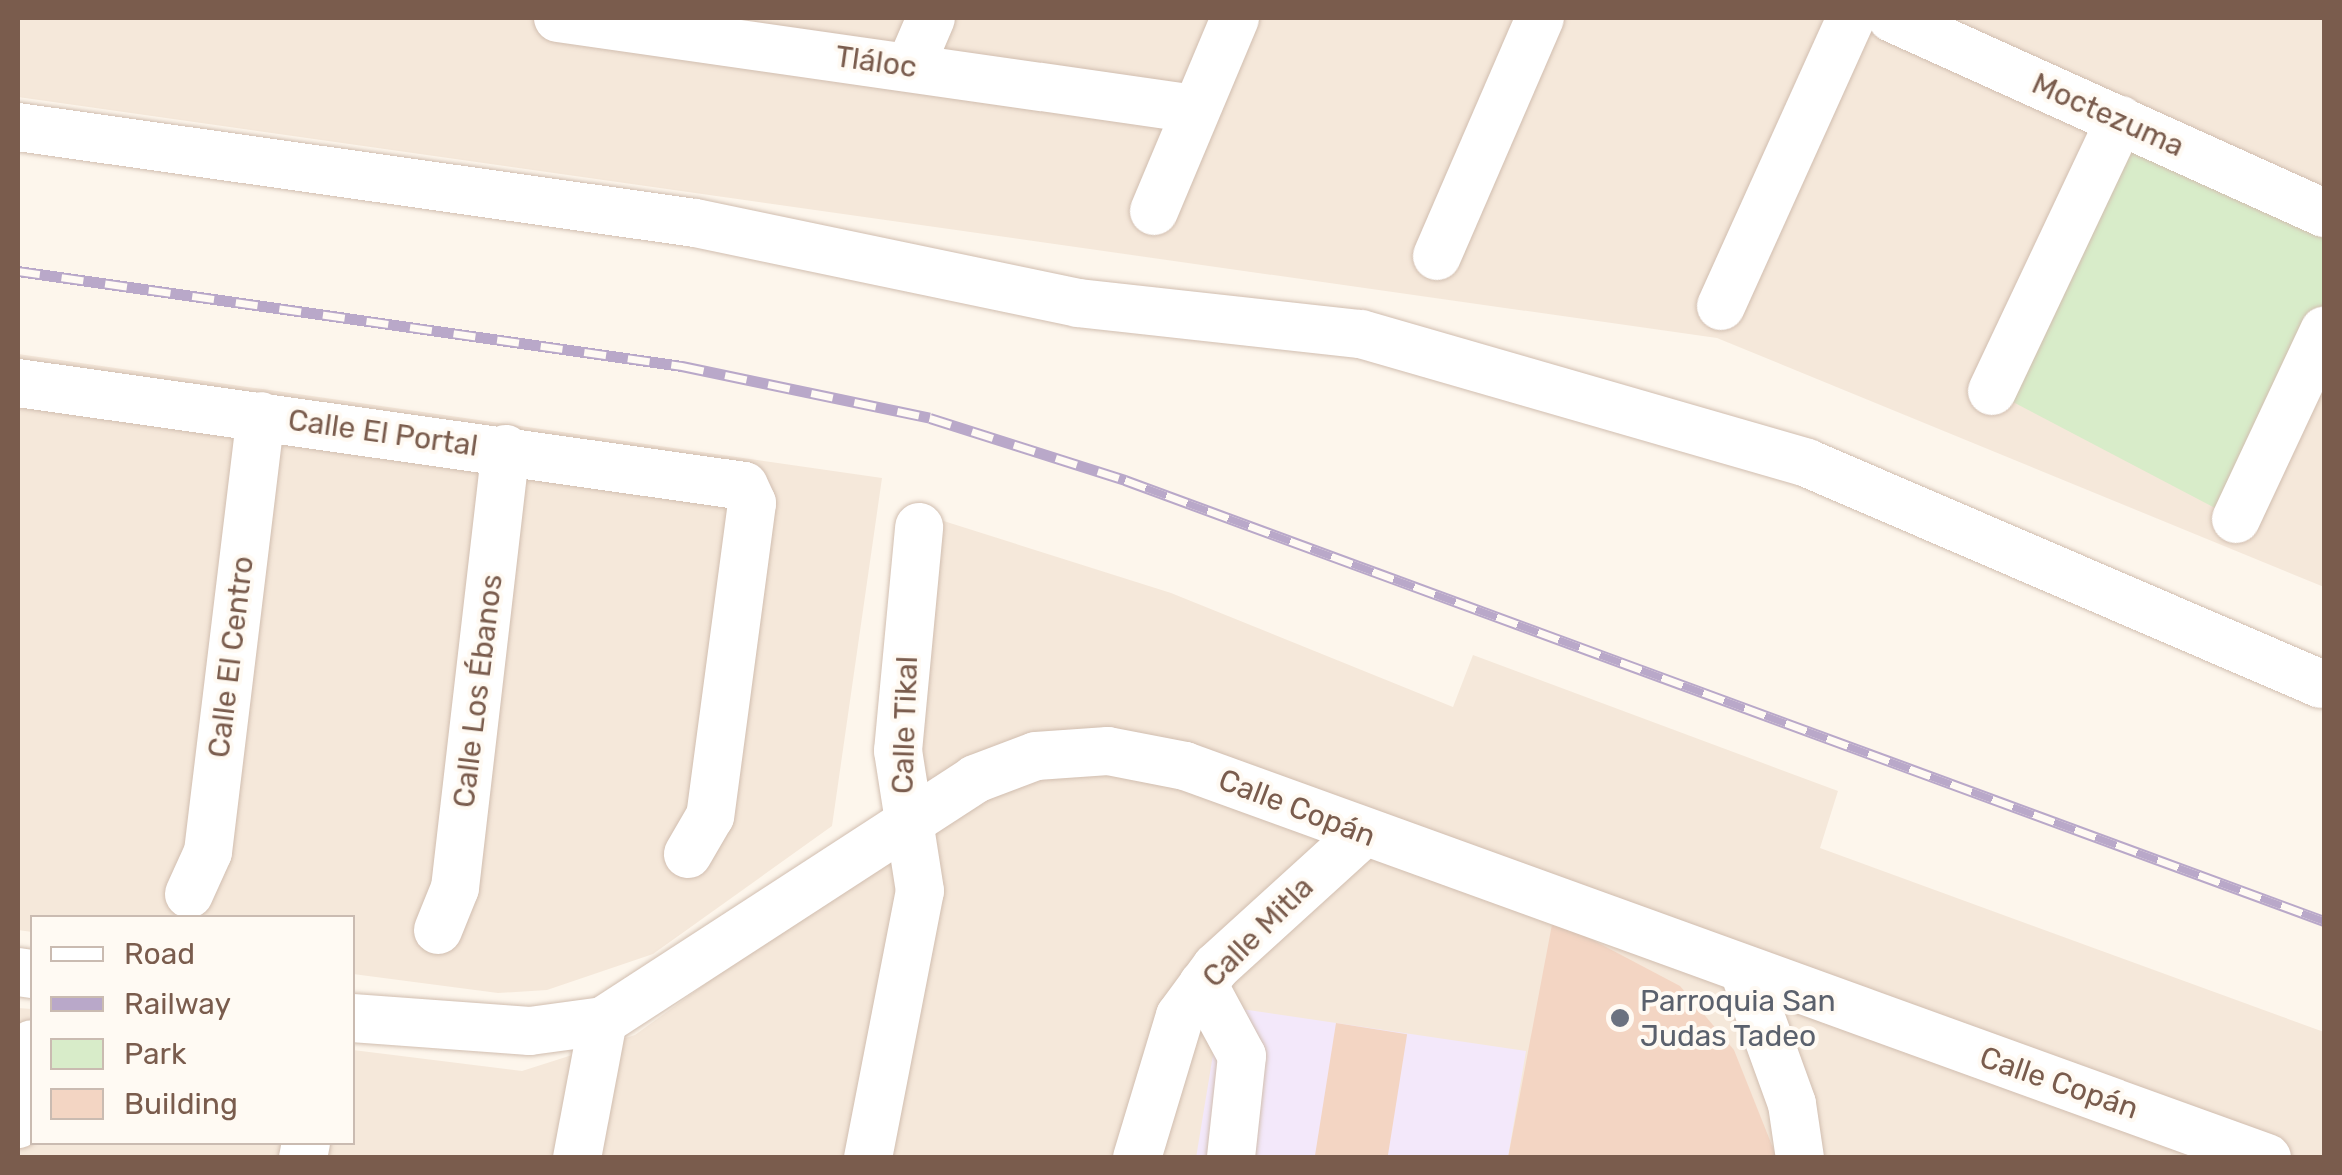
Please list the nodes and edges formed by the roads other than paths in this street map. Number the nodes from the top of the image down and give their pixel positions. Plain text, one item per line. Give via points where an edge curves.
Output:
1 (558, 18) edge
2 (932, 18) edge
3 (1235, 18) edge
4 (1540, 18) edge
5 (1851, 18) edge
6 (1892, 18) edge
7 (641, 23) edge
8 (910, 67) junction
9 (1195, 109) junction
10 (2120, 120) junction
11 (18, 127) edge
12 (1154, 211) dead end
13 (2324, 212) edge
14 (1436, 256) dead end
15 (1721, 306) dead end
16 (2324, 330) edge
17 (18, 383) edge
18 (1992, 391) dead end
19 (260, 416) junction
20 (506, 450) junction
21 (2236, 519) dead end
22 (919, 527) dead end
23 (2321, 684) dead end
24 (906, 822) junction
25 (1362, 834) junction
26 (688, 854) dead end
27 (189, 894) dead end
28 (438, 930) dead end
29 (1746, 974) junction
30 (1204, 984) junction
31 (355, 1018) edge
32 (603, 1021) junction
33 (30, 1055) edge
34 (18, 1124) edge
35 (2164, 1140) edge
36 (578, 1158) edge
37 (868, 1158) edge
38 (1137, 1158) edge
39 (1231, 1158) edge
40 (1800, 1158) edge
41 (2266, 1158) edge

1 - 7 street, Tláloc
2 - 8 street
3 - 9 street
4 - 14 street
5 - 15 street
6 - 10 street, Moctezuma
7 - 8 street, Tláloc
8 - 9 street, Tláloc
9 - 12 street
10 - 13 street, Moctezuma
10 - 18 street
11 - 23 street via 695,223 1078,304 1360,334 1807,463
16 - 21 street
17 - 19 street, Calle El Portal
19 - 20 street, Calle El Portal
19 - 27 street, Calle El Centro via 208,852
20 - 26 street, Calle El Portal via 747,489 710,816
20 - 28 street, Calle Los Ébanos via 455,888
22 - 24 street, Calle Tikal via 898,751
24 - 25 street, Calle Copán via 975,779 1036,756 1108,751 1185,766
24 - 32 street, Calle Copán
24 - 37 street, Calle Tikal via 917,861 916,920
25 - 29 street, Calle Copán
25 - 30 street, Calle Mitla
29 - 35 street, Calle Copán
29 - 40 street via 1787,1088
30 - 38 street, Calle Mitla via 1158,1068
30 - 39 street via 1242,1056
31 - 32 street, Calle Copán via 530,1031
32 - 36 street
33 - 34 street
35 - 41 street, Calle Copán

